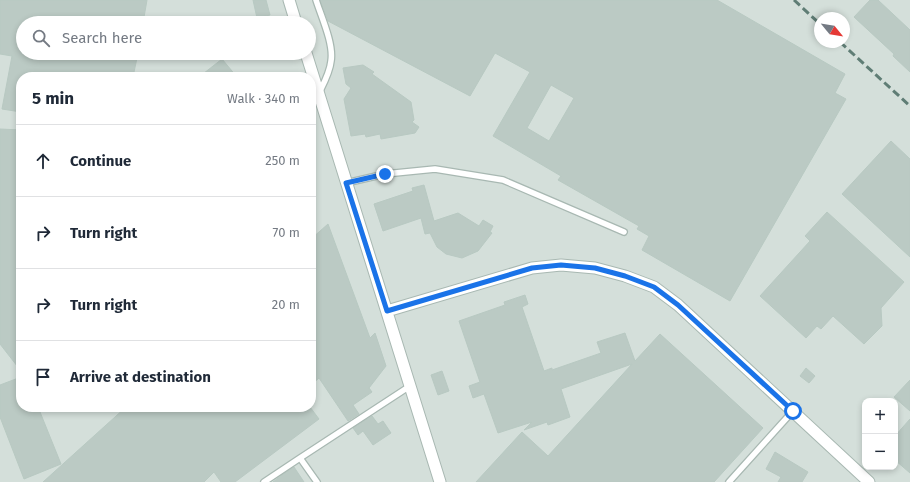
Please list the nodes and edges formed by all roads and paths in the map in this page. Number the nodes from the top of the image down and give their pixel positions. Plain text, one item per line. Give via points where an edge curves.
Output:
1 (289, 0) edge
2 (316, 0) edge
3 (294, 16) edge
4 (308, 60) edge
5 (312, 72) edge
6 (316, 87) edge
7 (318, 94) junction
8 (346, 183) junction
9 (624, 232) dead end
10 (387, 311) junction
11 (410, 386) junction
12 (793, 411) junction
13 (300, 458) junction
14 (264, 482) edge
15 (316, 482) edge
16 (440, 482) edge
17 (729, 482) edge
18 (870, 482) edge

1 - 3 street
2 - 7 lane via 332,60 328,76
4 - 5 street
6 - 7 street
7 - 8 street
8 - 9 lane via 385,174 435,169 503,180
8 - 10 street
10 - 11 street
10 - 12 street via 532,268 561,265 595,268 654,287 672,300
11 - 13 lane
11 - 16 street
12 - 17 lane
12 - 18 street
13 - 14 lane
13 - 15 lane

